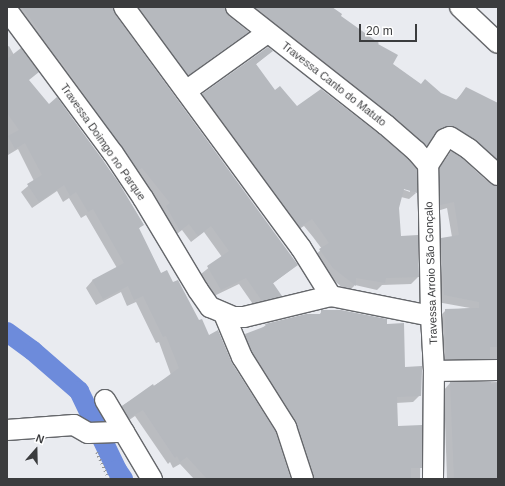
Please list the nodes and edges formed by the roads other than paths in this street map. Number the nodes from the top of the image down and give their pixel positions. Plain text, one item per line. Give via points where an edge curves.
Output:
1 (124, 7) edge
2 (236, 7) edge
3 (460, 7) edge
4 (7, 10) edge
5 (267, 33) junction
6 (498, 43) edge
7 (186, 91) junction
8 (428, 165) junction
9 (498, 175) edge
10 (331, 296) junction
11 (224, 314) junction
12 (431, 316) junction
13 (498, 370) edge
14 (434, 371) junction
15 (105, 400) dead end
16 (7, 430) edge
17 (121, 432) junction
18 (152, 479) edge
19 (303, 479) edge
20 (433, 479) edge

1 - 7 street
2 - 5 street, Travessa Canto do Matuto
3 - 6 street
4 - 11 street, Travessa Doimgo no Parque via 113,153 206,302
5 - 7 street
5 - 8 street, Travessa Canto do Matuto via 386,124
7 - 10 street via 300,248
8 - 9 street via 445,139 450,137 470,148
8 - 12 street, Travessa Arroio São Gonçalo
10 - 11 street via 255,316 234,317
10 - 12 street
11 - 19 street via 242,357 286,427
12 - 14 street, Travessa Arroio São Gonçalo
13 - 14 street
14 - 20 street, Travessa Arroio São Gonçalo
15 - 17 street
16 - 17 street via 74,425 90,433
17 - 18 street

